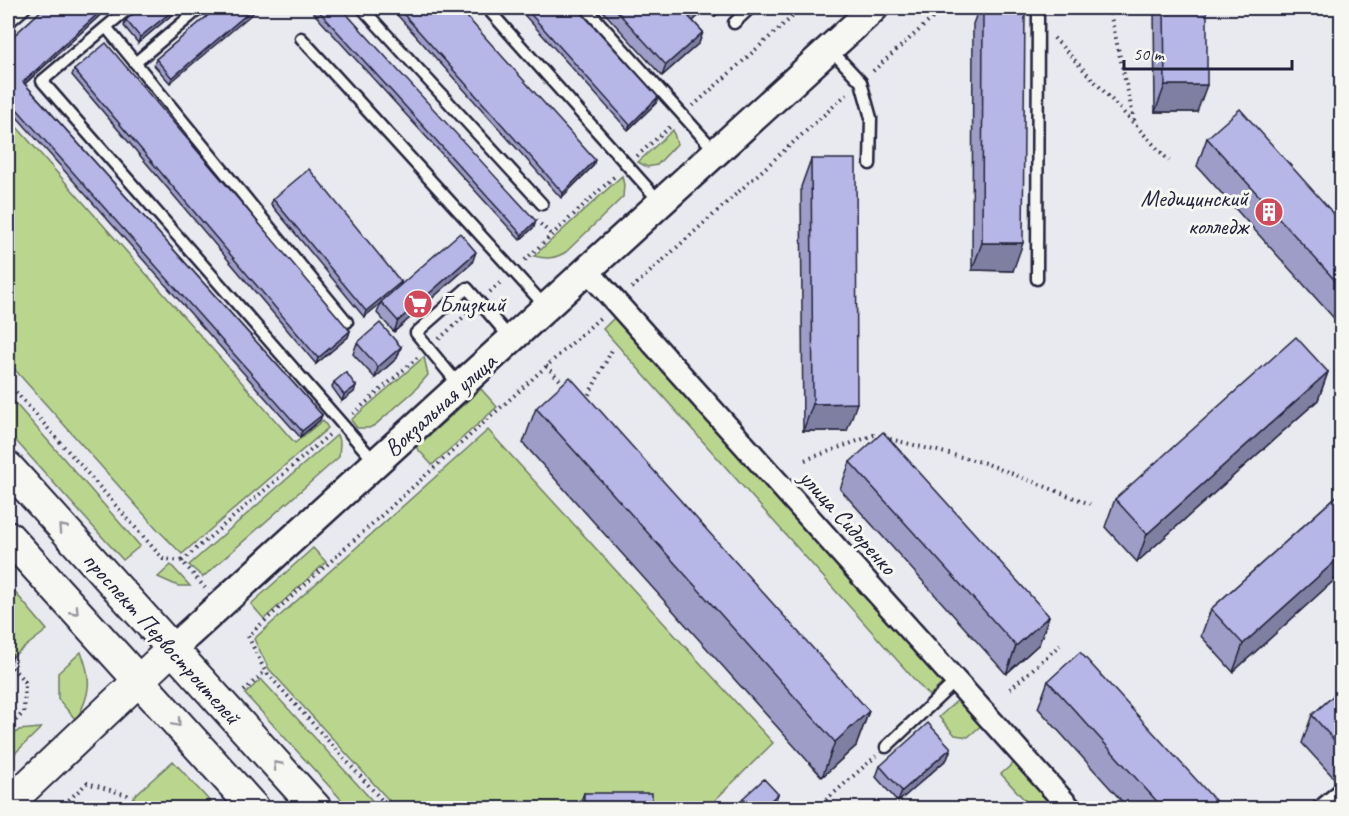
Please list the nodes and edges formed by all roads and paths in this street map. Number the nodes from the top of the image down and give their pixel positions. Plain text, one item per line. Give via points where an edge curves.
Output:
1 (25, 8) edge
2 (129, 8) edge
3 (200, 8) edge
4 (362, 8) edge
5 (487, 8) edge
6 (586, 8) edge
7 (750, 8) edge
8 (802, 8) edge
9 (874, 8) edge
10 (943, 8) edge
11 (1038, 8) edge
12 (1109, 8) edge
13 (985, 14) edge
14 (1038, 21) junction
15 (8, 23) edge
16 (734, 23) dead end
17 (106, 27) junction
18 (301, 38) dead end
19 (830, 48) junction
20 (135, 63) junction
21 (861, 82) junction
22 (684, 114) junction
23 (1135, 124) junction
24 (716, 152) junction
25 (1169, 160) dead end
26 (870, 164) dead end
27 (627, 165) junction
28 (661, 203) junction
29 (542, 204) dead end
30 (514, 270) junction
31 (587, 270) junction
32 (1037, 279) dead end
33 (479, 302) junction
34 (617, 302) junction
35 (546, 307) junction
36 (347, 322) dead end
37 (511, 339) junction
38 (428, 348) junction
39 (612, 350) dead end
40 (546, 366) junction
41 (8, 383) edge
42 (460, 386) junction
43 (568, 389) edge
44 (583, 404) edge
45 (342, 423) junction
46 (805, 460) dead end
47 (376, 463) junction
48 (8, 467) edge
49 (1090, 504) dead end
50 (8, 536) edge
51 (182, 561) junction
52 (205, 588) dead end
53 (1060, 645) dead end
54 (172, 649) junction
55 (8, 663) edge
56 (265, 671) junction
57 (138, 680) junction
58 (956, 681) junction
59 (1010, 689) dead end
60 (243, 692) dead end
61 (8, 728) edge
62 (886, 747) joint
63 (1341, 787) edge
64 (8, 804) edge
65 (60, 808) edge
66 (139, 808) edge
67 (254, 808) edge
68 (316, 808) edge
69 (389, 808) edge
70 (817, 808) edge
71 (1070, 808) edge
72 (1317, 808) edge

1 - 15 lane
2 - 17 lane
3 - 20 lane
4 - 29 lane
5 - 27 lane
6 - 22 lane
7 - 16 lane
8 - 22 path
9 - 19 street, Вокзальная улица
10 - 13 path
10 - 21 path
11 - 14 lane
12 - 23 path
14 - 23 path
14 - 32 lane
17 - 20 lane
17 - 45 lane via 42,81
18 - 30 lane
19 - 21 lane
19 - 24 street, Вокзальная улица
20 - 36 lane
21 - 26 lane via 871,118
21 - 34 path
22 - 24 lane
22 - 27 path
23 - 25 path
24 - 28 street, Вокзальная улица
27 - 28 lane
27 - 30 path
28 - 31 street, Вокзальная улица
30 - 33 path
30 - 35 lane
31 - 34 street, улица Сидоренко
31 - 35 street, Вокзальная улица
33 - 37 lane
33 - 38 path
33 - 38 lane via 467,288 416,333
34 - 40 path
34 - 58 street, улица Сидоренко
35 - 37 street, Вокзальная улица
37 - 42 street, Вокзальная улица
38 - 42 lane
38 - 45 path
39 - 44 path
40 - 43 path
40 - 56 path via 248,636
41 - 51 path via 163,559
42 - 47 street, Вокзальная улица
45 - 47 lane
45 - 51 path
46 - 49 path via 874,435 985,463
47 - 54 street, Вокзальная улица
54 -> 48 main road, проспект Первостроителей
50 -> 57 main road, проспект Первостроителей
51 - 52 path
53 - 59 path
54 - 57 main road, Вокзальная улица
68 -> 54 main road, проспект Первостроителей
55 - 61 path via 26,682 24,712
56 - 60 path
56 - 69 path
57 - 64 main road, Вокзальная улица
57 -> 67 main road, проспект Первостроителей
58 - 62 lane
58 - 71 street, улица Сидоренко
62 - 70 path
63 - 72 lane
65 - 66 path via 87,783 127,795

